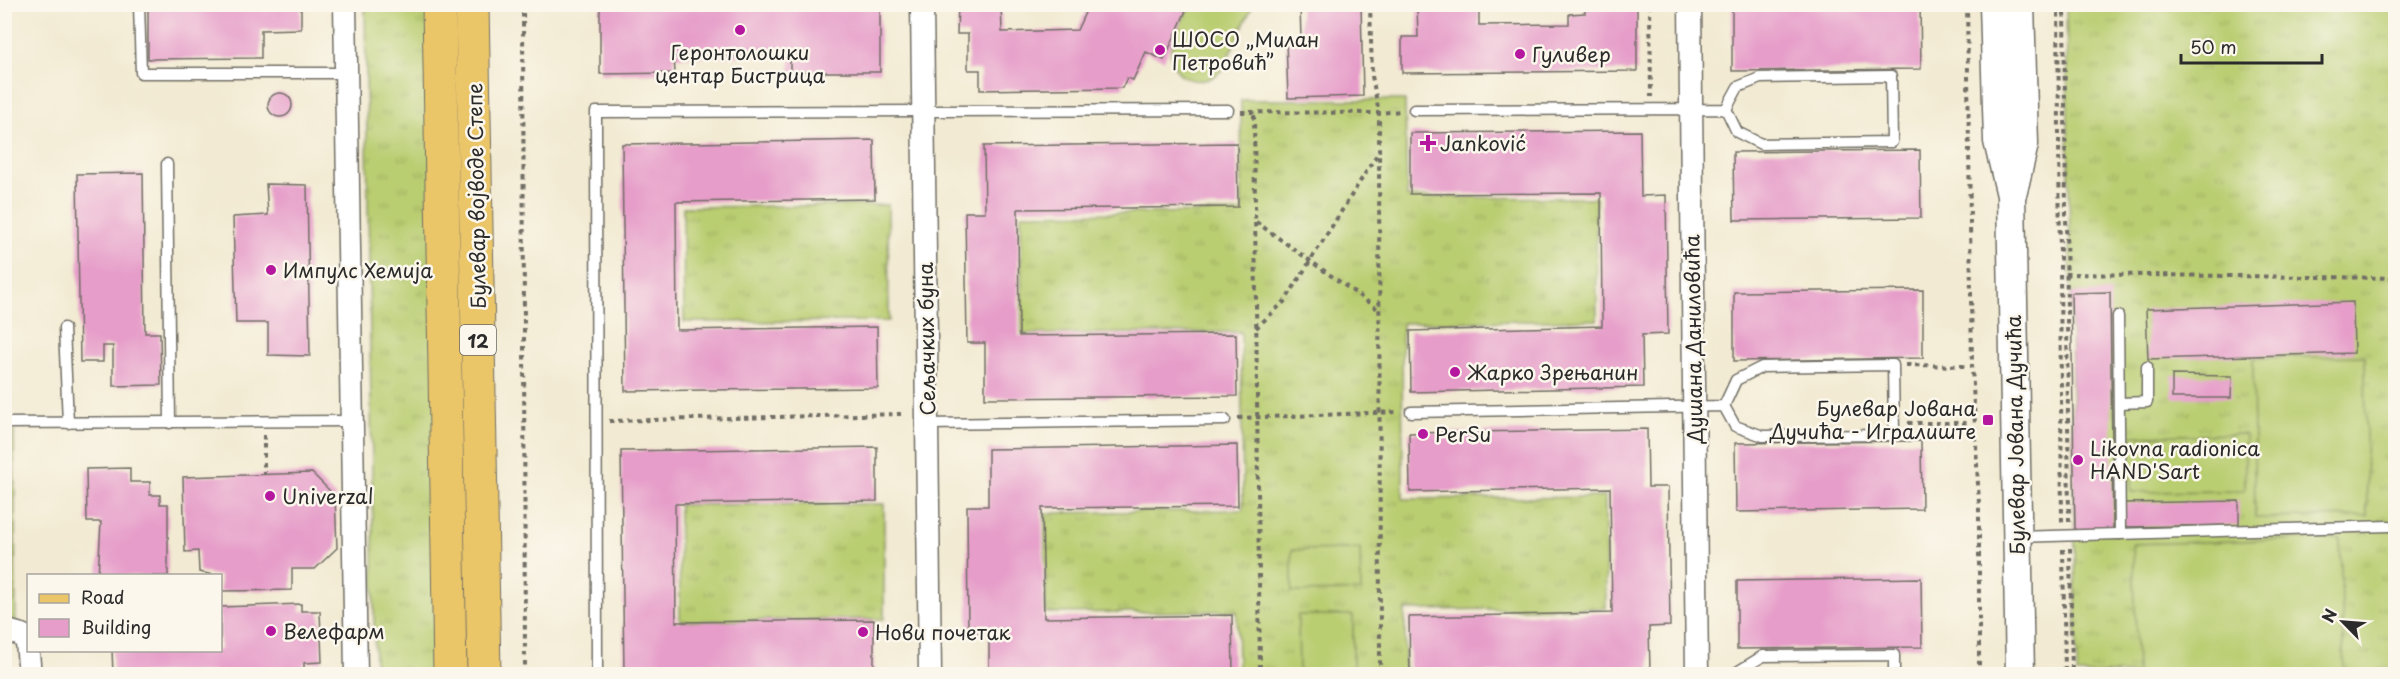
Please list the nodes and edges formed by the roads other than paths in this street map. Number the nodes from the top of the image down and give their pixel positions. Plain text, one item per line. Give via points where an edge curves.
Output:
1 (139, 4) edge
2 (345, 4) edge
3 (439, 4) edge
4 (472, 4) edge
5 (922, 4) edge
6 (1690, 4) edge
7 (1994, 4) edge
8 (2020, 4) edge
9 (346, 73) junction
10 (1691, 109) junction
11 (1726, 109) junction
12 (1228, 110) road end
13 (1414, 110) road end
14 (923, 111) junction
15 (167, 164) dead end
16 (2011, 195) junction
17 (2118, 316) dead end
18 (64, 328) dead end
19 (2147, 367) dead end
20 (2119, 402) junction
21 (1694, 406) junction
22 (1724, 406) junction
23 (1411, 412) road end
24 (1225, 420) road end
25 (352, 421) junction
26 (4, 423) edge
27 (68, 423) junction
28 (170, 423) junction
29 (927, 424) junction
30 (2389, 526) dead end
31 (2120, 534) junction
32 (2017, 537) junction
33 (4, 630) edge
34 (27, 643) edge
35 (28, 652) edge
36 (30, 675) edge
37 (356, 675) edge
38 (450, 675) edge
39 (484, 675) edge
40 (597, 675) edge
41 (930, 675) edge
42 (1697, 675) edge
43 (1734, 675) edge
44 (1894, 675) edge
45 (2019, 675) edge

1 - 9 lane via 141,73
2 - 9 street
3 - 38 main road, Булевар војводе Степе / 12
4 - 39 main road, Булевар војводе Степе / 12
5 - 14 street, Сељачких буна
6 - 10 street, Душана Даниловића
7 - 16 street, Булевар Јована Дучића via 1998,141
8 - 16 street, Булевар Јована Дучића via 2024,144
9 - 25 street
10 - 11 lane
10 - 13 lane
10 - 21 street, Душана Даниловића
11 - 11 lane via 1738,87 1760,78 1891,76 1892,142 1761,144 1737,132
12 - 14 lane
14 - 29 street, Сељачких буна
14 - 40 lane via 596,112
15 - 28 lane
16 - 32 street, Булевар Јована Дучића
17 - 20 lane
18 - 27 lane
19 - 20 lane via 2147,402
20 - 31 lane
21 - 22 lane
21 - 23 lane
21 - 42 street, Душана Даниловића
22 - 22 lane via 1736,380 1762,367 1893,365 1894,435 1763,436 1735,426
24 - 29 lane
25 - 28 lane
25 - 37 street
26 - 27 lane
27 - 28 lane
29 - 41 street, Сељачких буна
30 - 31 lane
31 - 32 lane
32 - 45 street, Булевар Јована Дучића
33 - 34 street via 22,635
35 - 36 street
43 - 44 lane via 1764,656 1894,655

